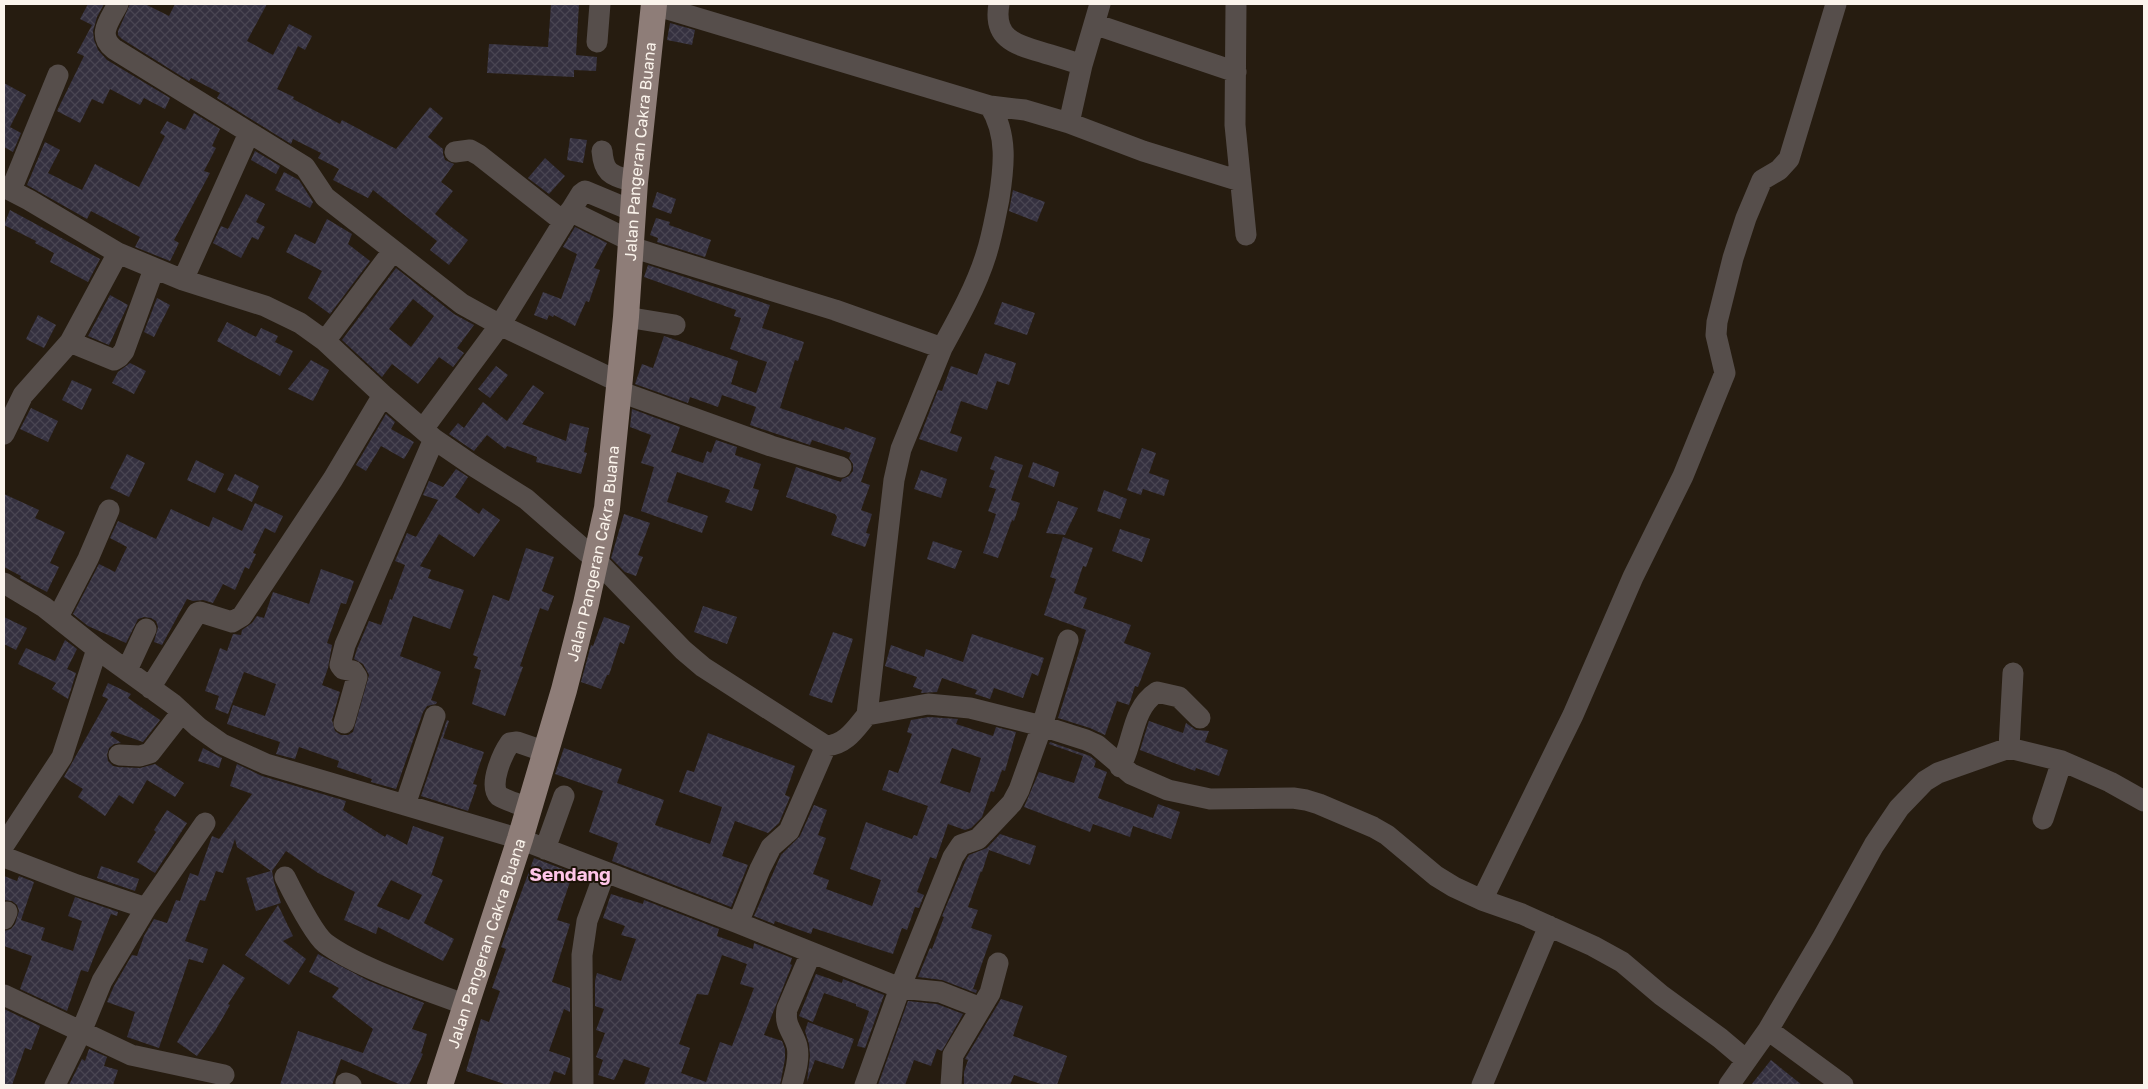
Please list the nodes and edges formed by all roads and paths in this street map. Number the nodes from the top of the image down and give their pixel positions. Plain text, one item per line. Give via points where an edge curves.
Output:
1 (118, 4) edge
2 (600, 4) edge
3 (654, 4) edge
4 (999, 4) edge
5 (1236, 4) edge
6 (1836, 4) edge
7 (1097, 14) edge
8 (598, 42) dead end
9 (1082, 64) junction
10 (1236, 72) junction
11 (58, 75) dead end
12 (1008, 108) junction
13 (1068, 122) junction
14 (248, 133) junction
15 (602, 151) dead end
16 (455, 152) dead end
17 (1240, 181) junction
18 (635, 182) junction
19 (7, 188) edge
20 (633, 211) junction
21 (567, 216) junction
22 (1246, 235) dead end
23 (631, 244) junction
24 (393, 251) junction
25 (118, 253) junction
26 (154, 269) junction
27 (183, 280) junction
28 (626, 317) junction
29 (500, 325) junction
30 (675, 325) dead end
31 (325, 341) junction
32 (70, 342) junction
33 (942, 348) junction
34 (619, 386) junction
35 (383, 395) junction
36 (4, 434) edge
37 (429, 434) junction
38 (841, 467) dead end
39 (109, 510) dead end
40 (596, 560) junction
41 (4, 583) edge
42 (58, 617) junction
43 (146, 629) dead end
44 (1068, 640) dead end
45 (97, 649) junction
46 (127, 670) junction
47 (2013, 672) dead end
48 (150, 688) junction
49 (182, 712) junction
50 (867, 715) junction
51 (435, 716) dead end
52 (1200, 718) dead end
53 (344, 723) dead end
54 (1042, 726) junction
55 (826, 746) junction
56 (2010, 748) junction
57 (546, 752) junction
58 (119, 755) dead end
59 (2062, 760) junction
60 (1120, 767) junction
61 (564, 796) dead end
62 (2144, 801) edge
63 (405, 805) junction
64 (529, 809) junction
65 (2042, 819) dead end
66 (205, 823) dead end
67 (520, 840) junction
68 (4, 845) edge
69 (546, 849) junction
70 (4, 857) edge
71 (605, 872) junction
72 (285, 877) dead end
73 (1482, 900) junction
74 (146, 908) junction
75 (738, 923) junction
76 (1549, 926) junction
77 (811, 953) junction
78 (998, 963) dead end
79 (900, 988) junction
80 (4, 995) edge
81 (466, 1005) junction
82 (982, 1008) junction
83 (1768, 1030) junction
84 (81, 1032) junction
85 (1746, 1060) junction
86 (224, 1074) dead end
87 (588, 1083) edge
88 (55, 1085) edge
89 (440, 1085) edge
90 (792, 1085) edge
91 (865, 1085) edge
92 (951, 1085) edge
93 (1482, 1085) edge
94 (1729, 1085) edge
95 (1843, 1085) edge

1 - 14 street via 106,30 106,43
2 - 8 street
3 - 12 street
3 - 18 main road, Jalan Pangeran Cakra Buana
4 - 9 street via 1000,29 1009,40
5 - 10 street
6 - 73 street via 1789,159 1779,170 1762,180 1733,258 1716,335 1725,373 1682,476 1632,577 1573,715
7 - 9 street
7 - 10 street
9 - 13 street
10 - 17 street via 1235,125
11 - 19 street
12 - 13 street
12 - 33 street via 997,118 1004,149 1001,188 986,256
13 - 17 street via 1143,151
14 - 24 street via 305,167 325,197
14 - 27 street
15 - 18 street via 604,167 608,171
16 - 21 street via 470,150 479,155
17 - 22 street
18 - 20 main road, Jalan Pangeran Cakra Buana
19 - 25 street
20 - 21 street via 585,191
20 - 23 main road, Jalan Pangeran Cakra Buana
21 - 23 street
21 - 29 street
23 - 28 main road, Jalan Pangeran Cakra Buana
23 - 33 street
24 - 29 street via 462,304
24 - 31 street
25 - 26 street
25 - 32 street
26 - 27 street
26 - 32 street via 120,357 114,360
27 - 31 street via 285,314
28 - 30 street
28 - 34 main road, Jalan Pangeran Cakra Buana
29 - 34 street
29 - 37 street
31 - 35 street
32 - 36 street via 23,395
33 - 50 street via 901,449 894,480
34 - 38 street via 771,446
34 - 40 main road, Jalan Pangeran Cakra Buana via 607,508
35 - 37 street
35 - 48 street via 333,479 242,616 232,622 197,613
37 - 40 street via 472,466 526,498
37 - 53 street via 345,645 340,665 353,671 357,677
39 - 42 street
40 - 55 street via 703,667
40 - 57 main road, Jalan Pangeran Cakra Buana
41 - 42 street
42 - 45 street
43 - 46 street
44 - 54 street
45 - 46 street
45 - 68 street via 62,757
46 - 48 street
47 - 56 street
48 - 49 street
49 - 58 street via 150,753
49 - 63 street via 198,727 245,756
50 - 54 street via 928,704 953,705
50 - 55 street via 846,739 835,746
51 - 63 street
52 - 60 street via 1179,697 1157,692 1147,699 1140,712
54 - 60 street via 1097,746
54 - 79 street via 1012,803 978,839 957,851
55 - 75 street via 789,831 771,847
56 - 59 street
56 - 83 street via 1931,777 1899,808 1874,845
57 - 64 main road, Jalan Pangeran Cakra Buana
57 - 64 street via 517,742 510,743 495,779 495,789 500,796
59 - 62 street
59 - 65 street
60 - 73 street via 1155,786 1210,799 1293,798 1319,804 1387,835 1436,876
61 - 69 street
63 - 67 street
64 - 67 main road, Jalan Pangeran Cakra Buana
66 - 74 street
67 - 69 street
67 - 81 main road, Jalan Pangeran Cakra Buana
69 - 71 street
70 - 74 street
71 - 75 street
71 - 87 street via 586,921 582,955
72 - 81 street via 324,942 363,964
73 - 76 street
74 - 84 street via 102,981
75 - 77 street
76 - 85 street via 1622,962
76 - 93 street
77 - 79 street
77 - 90 street via 785,1018 797,1047 798,1059
78 - 82 street via 990,993
79 - 82 street via 940,992
79 - 91 street
80 - 84 street
81 - 89 main road, Jalan Pangeran Cakra Buana
82 - 92 street via 953,1055
83 - 85 street
83 - 95 street
84 - 86 street via 131,1055
84 - 88 street
85 - 94 street

